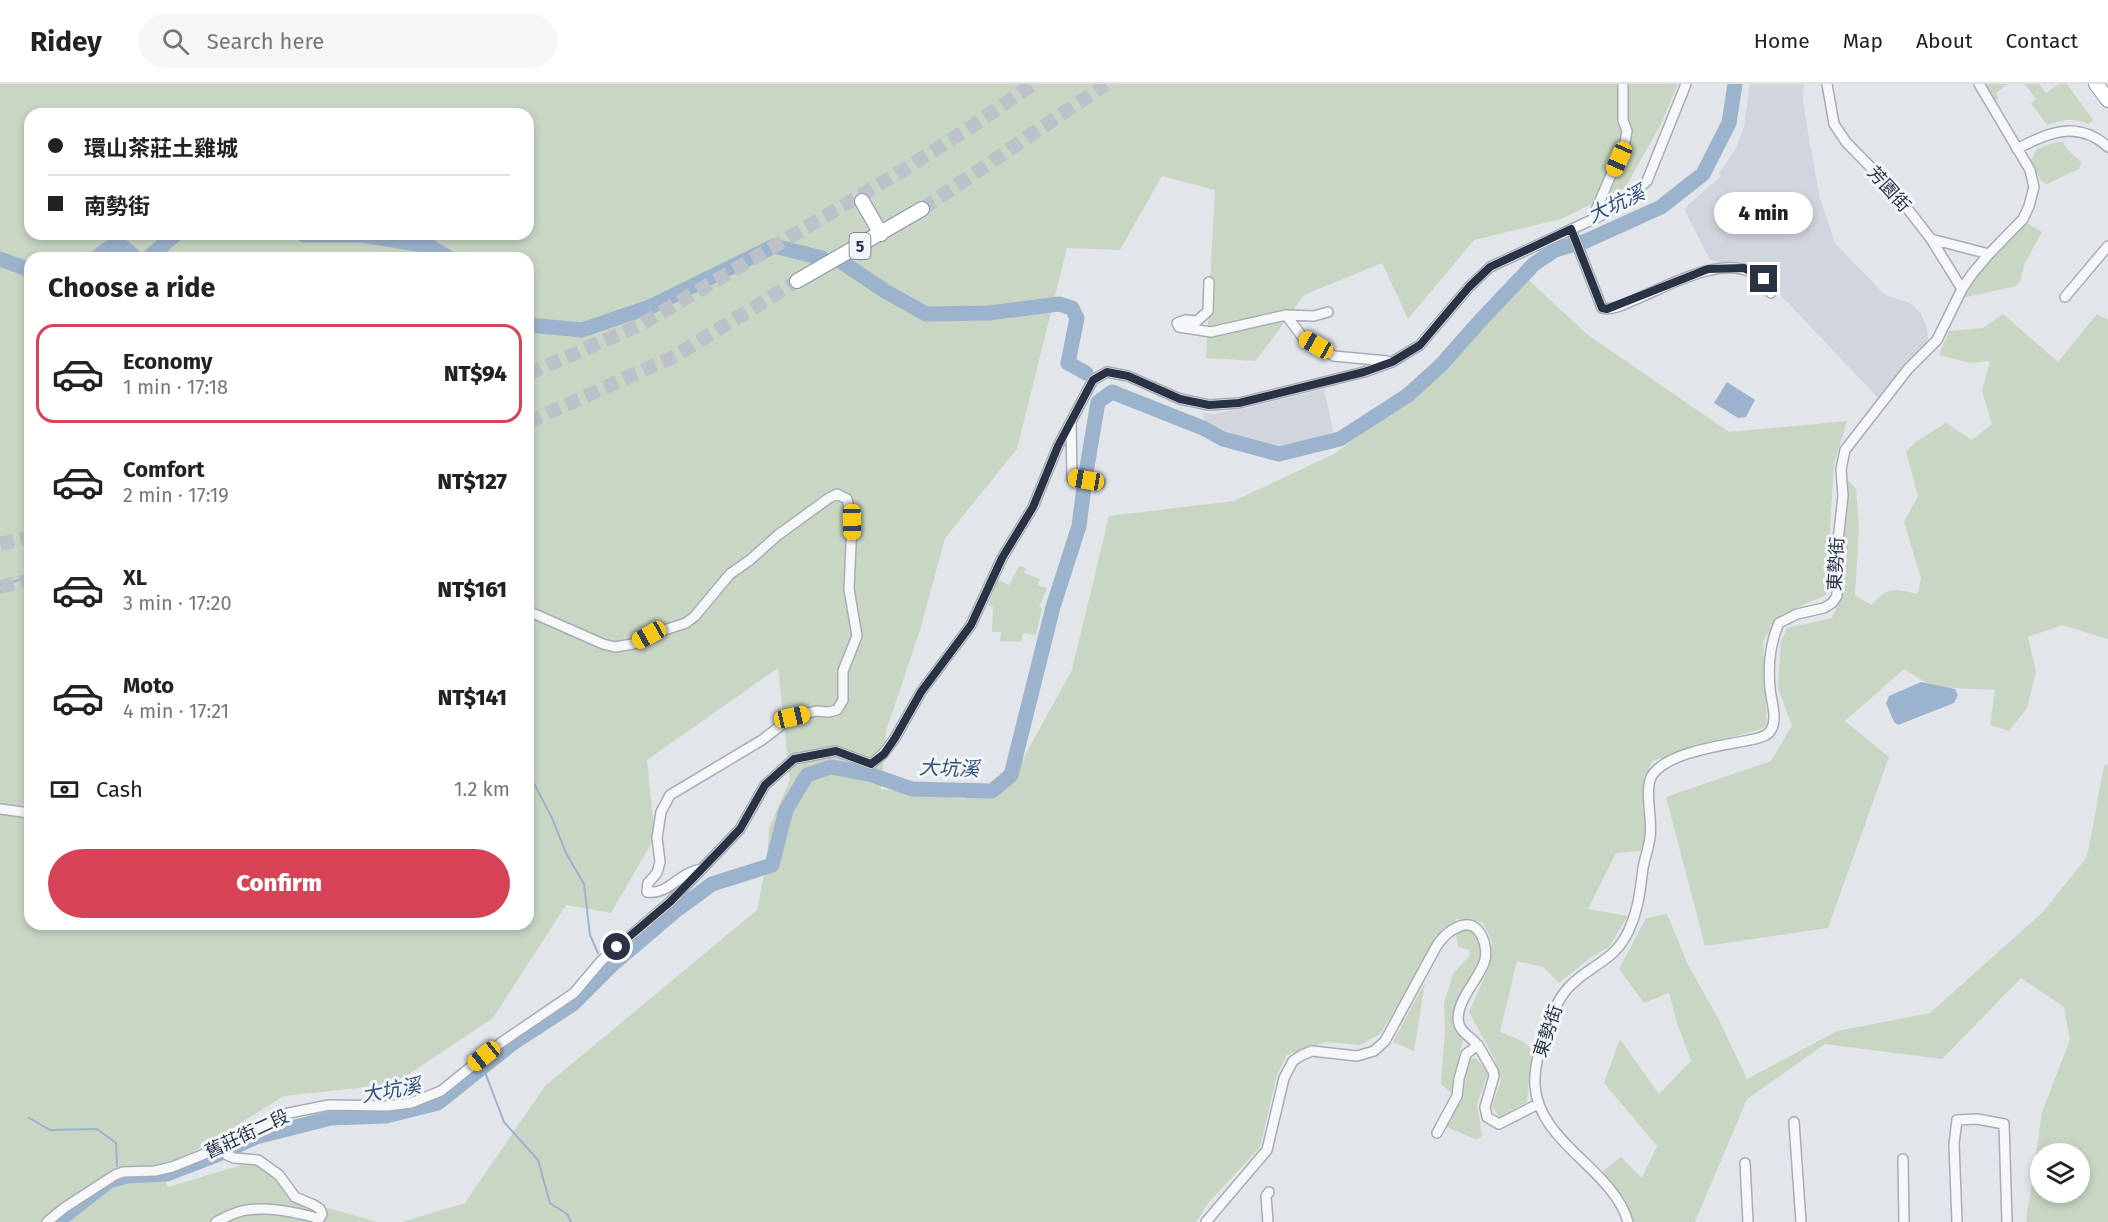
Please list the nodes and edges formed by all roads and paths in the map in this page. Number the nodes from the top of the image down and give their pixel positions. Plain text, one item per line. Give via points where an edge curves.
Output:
1 (1623, 84) edge
2 (1686, 84) edge
3 (1827, 84) edge
4 (1979, 84) edge
5 (2096, 84) edge
6 (2108, 100) edge
7 (2108, 147) edge
8 (2018, 149) junction
9 (862, 201) dead end
10 (922, 208) tunnel mouth
11 (1598, 217) junction
12 (1573, 232) junction
13 (881, 234) junction
14 (1931, 239) junction
15 (2108, 246) edge
16 (1989, 254) junction
17 (797, 281) tunnel mouth
18 (1209, 282) dead end
19 (1962, 289) junction
20 (1771, 293) dead end
21 (2065, 297) dead end
22 (1328, 312) dead end
23 (1286, 315) junction
24 (1392, 362) junction
25 (1071, 421) junction
26 (1100, 483) dead end
27 (534, 614) edge
28 (0, 809) edge
29 (24, 812) edge
30 (702, 869) junction
31 (1478, 1045) junction
32 (1538, 1104) junction
33 (1794, 1122) dead end
34 (1437, 1133) dead end
35 (222, 1145) junction
36 (1903, 1159) dead end
37 (1746, 1163) dead end
38 (1269, 1192) dead end
39 (47, 1222) edge
40 (216, 1222) edge
41 (1206, 1222) edge
42 (1268, 1222) edge
43 (1628, 1222) edge
44 (1748, 1222) edge
45 (1801, 1222) edge
46 (1904, 1222) edge
47 (1957, 1222) edge
48 (2007, 1222) edge

1 - 11 street via 1625,142 1596,210
2 - 11 street, 舊莊街二段 via 1647,181 1623,203
3 - 14 street, 芳園街 via 1834,124 1846,142 1893,190
4 - 8 street, 東勢街
5 - 6 highway
7 - 8 street via 2097,138 2063,131 2042,136
8 - 16 street, 東勢街 via 2030,170 2033,195 2023,219
9 - 13 highway
10 - 13 highway, 5
11 - 12 street, 舊莊街二段
12 - 20 street via 1602,308 1708,269 1744,268 1764,279
12 - 24 street, 舊莊街二段 via 1490,267 1426,339
13 - 17 highway, 5
14 - 16 street
14 - 19 street, 芳園街
15 - 21 street
16 - 19 street, 東勢街
18 - 23 street via 1208,310 1197,321 1180,320 1179,327 1211,332
19 - 32 street, 東勢街 via 1937,340 1908,369 1845,450 1836,558 1837,596 1824,608 1779,623 1769,661 1774,720 1771,731 1766,736 1678,757 1651,776 1650,836 1636,912 1618,949 1582,974 1559,998 1535,1070
22 - 23 street
23 - 24 street via 1304,339 1334,356
24 - 25 street, 舊莊街二段 via 1239,403 1209,405 1180,399 1128,376 1107,372 1093,380
25 - 26 street via 1072,478
25 - 30 street, 舊莊街二段 via 1033,507 1002,558 971,625 921,692 884,754 871,764 836,751 794,759 765,785 740,829
27 - 30 street via 603,644 633,644 686,623 730,574 778,535 837,494 847,499 852,522 849,589 857,636 843,671 843,700 837,710 792,717 762,740 670,795 661,812 657,838 660,862 647,892 665,890 689,871
28 - 29 street
30 - 35 street, 舊莊街二段 via 670,902 604,957 574,993 502,1042 441,1091 411,1103 329,1105 284,1114
31 - 32 street via 1494,1076 1485,1107 1487,1117 1498,1124
31 - 34 street via 1466,1054 1457,1096
31 - 41 street via 1461,1030 1458,1018 1484,965 1486,945 1481,933 1462,925 1441,940 1385,1041 1374,1051 1357,1056 1312,1052 1293,1061 1284,1078 1268,1150
32 - 43 street, 東勢街 via 1562,1138 1617,1197
33 - 45 street
35 - 39 street, 舊莊街二段 via 172,1167 115,1175
35 - 40 street via 227,1155 234,1158 258,1160 279,1175 295,1197 314,1205 322,1214 316,1218 286,1210 247,1210
36 - 46 street
37 - 44 street
38 - 42 street
47 - 48 street via 1957,1120 1977,1119 2004,1124

